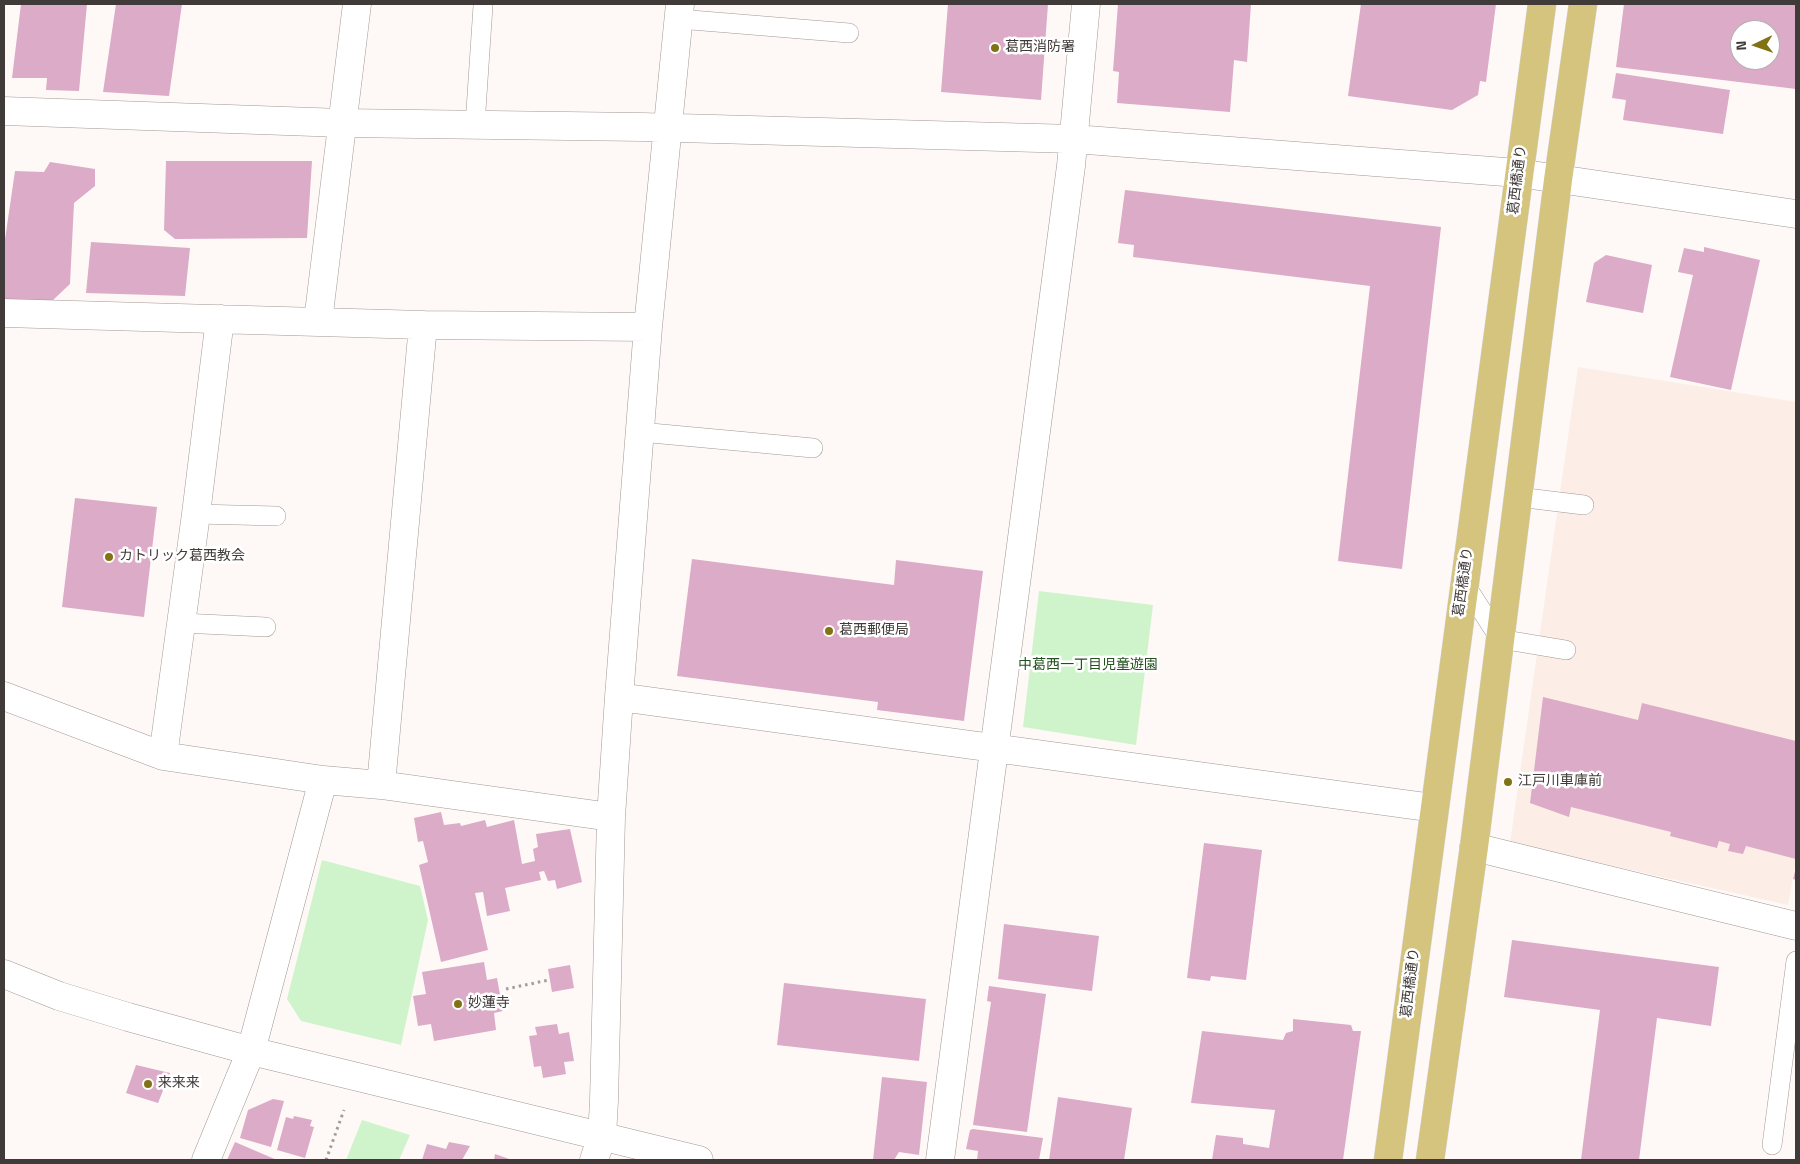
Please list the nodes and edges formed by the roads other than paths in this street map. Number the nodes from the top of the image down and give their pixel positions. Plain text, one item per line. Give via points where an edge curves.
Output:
1 (358, 4) edge
2 (1086, 4) edge
3 (1542, 4) edge
4 (1583, 4) edge
5 (483, 6) dead end
6 (680, 11) edge
7 (849, 33) dead end
8 (4, 111) edge
9 (342, 123) junction
10 (475, 125) junction
11 (668, 128) junction
12 (1074, 140) junction
13 (1518, 173) junction
14 (1558, 180) junction
15 (1796, 214) edge
16 (4, 312) edge
17 (220, 319) junction
18 (318, 321) junction
19 (423, 325) junction
20 (648, 327) junction
21 (640, 432) junction
22 (813, 448) dead end
23 (1518, 497) junction
24 (1584, 505) dead end
25 (196, 514) junction
26 (276, 516) dead end
27 (1464, 584) junction
28 (181, 623) junction
29 (266, 627) dead end
30 (1500, 640) junction
31 (1566, 650) dead end
32 (4, 696) edge
33 (619, 697) junction
34 (994, 748) junction
35 (163, 756) junction
36 (323, 780) junction
37 (381, 786) junction
38 (1434, 808) junction
39 (612, 817) junction
40 (1474, 848) junction
41 (1796, 926) edge
42 (1796, 962) edge
43 (4, 974) edge
44 (251, 1051) junction
45 (1772, 1145) dead end
46 (598, 1148) edge
47 (206, 1160) edge
48 (699, 1160) edge
49 (940, 1160) edge
50 (1388, 1160) edge
51 (1430, 1160) edge

1 - 9 street
2 - 12 street
3 - 13 main road, 葛西橋通り
4 - 14 main road
5 - 10 lane
6 - 7 lane
6 - 11 street
8 - 9 street
9 - 10 street
9 - 18 street
10 - 11 street
11 - 12 street
11 - 20 street
12 - 13 street
12 - 34 street
13 - 14 street
13 - 27 main road, 葛西橋通り
14 - 15 street
14 - 23 main road
16 - 17 street
17 - 18 street
17 - 25 street
18 - 19 street
19 - 20 street
19 - 37 street
20 - 21 street
21 - 22 lane
21 - 33 street
23 - 24 lane
23 - 30 main road
25 - 26 lane
25 - 28 street
27 - 30 lane
27 - 38 main road, 葛西橋通り
28 - 29 lane
28 - 35 street
30 - 31 lane
30 - 40 main road
32 - 35 street
33 - 34 street
33 - 39 street
34 - 38 street
34 - 49 street
35 - 36 street
36 - 37 street
36 - 44 street
37 - 39 street
38 - 50 main road, 葛西橋通り
39 - 46 street
40 - 41 street
40 - 51 main road
42 - 45 lane
43 - 44 street via 59,996
44 - 46 street
44 - 47 street
46 - 48 street

